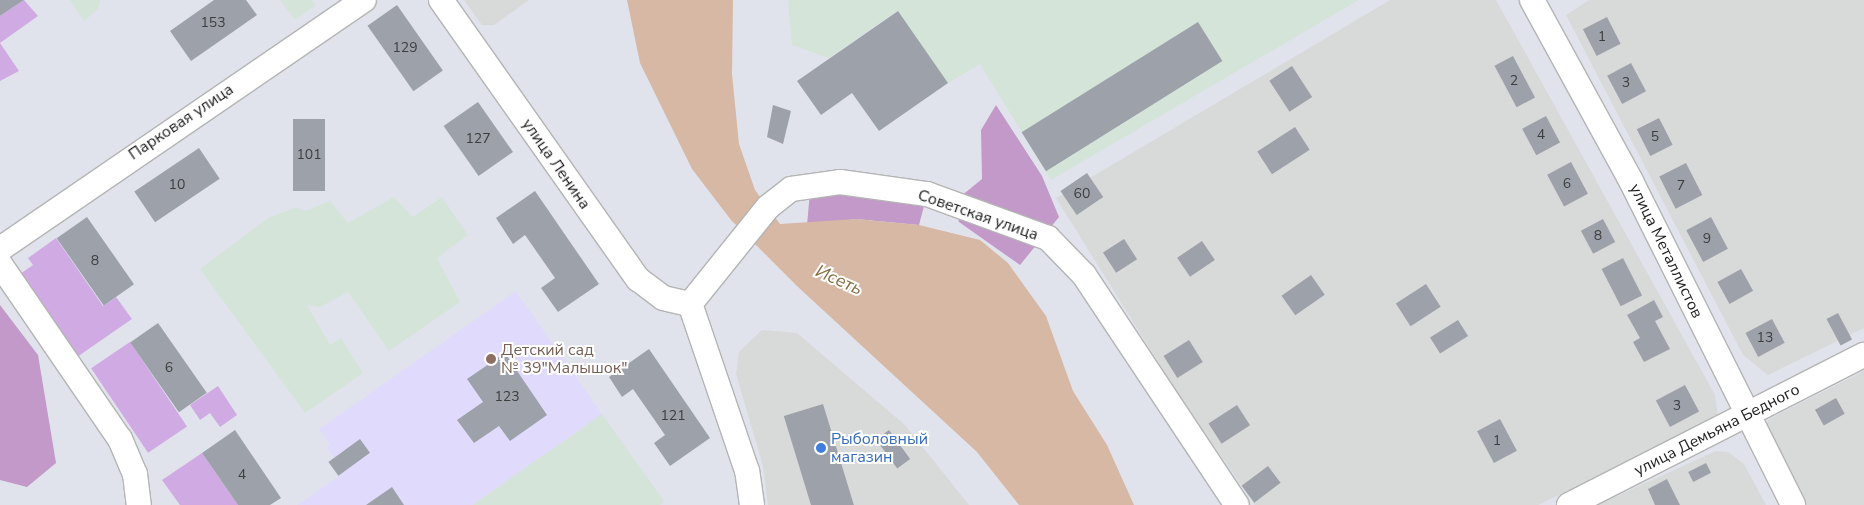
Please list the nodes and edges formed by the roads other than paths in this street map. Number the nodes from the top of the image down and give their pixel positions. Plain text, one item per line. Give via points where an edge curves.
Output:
1 (364, 0) edge
2 (440, 0) edge
3 (1532, 0) edge
4 (0, 248) edge
5 (0, 264) edge
6 (690, 304) junction
7 (1864, 355) edge
8 (1747, 416) junction
9 (139, 505) edge
10 (752, 505) edge
11 (1237, 505) edge
12 (1569, 505) edge
13 (1793, 505) edge

1 - 4 street, Парковая улица
2 - 6 street, улица Ленина via 638,279 663,298
3 - 8 street, улица Металлистов via 1631,181
5 - 9 street via 120,440 135,474
6 - 10 street via 747,470
6 - 11 street, Советская улица via 768,207 791,189 840,182 926,194 1048,238 1084,275
7 - 8 street, улица Демьяна Бедного
8 - 12 street, улица Демьяна Бедного
8 - 13 street, улица Металлистов

